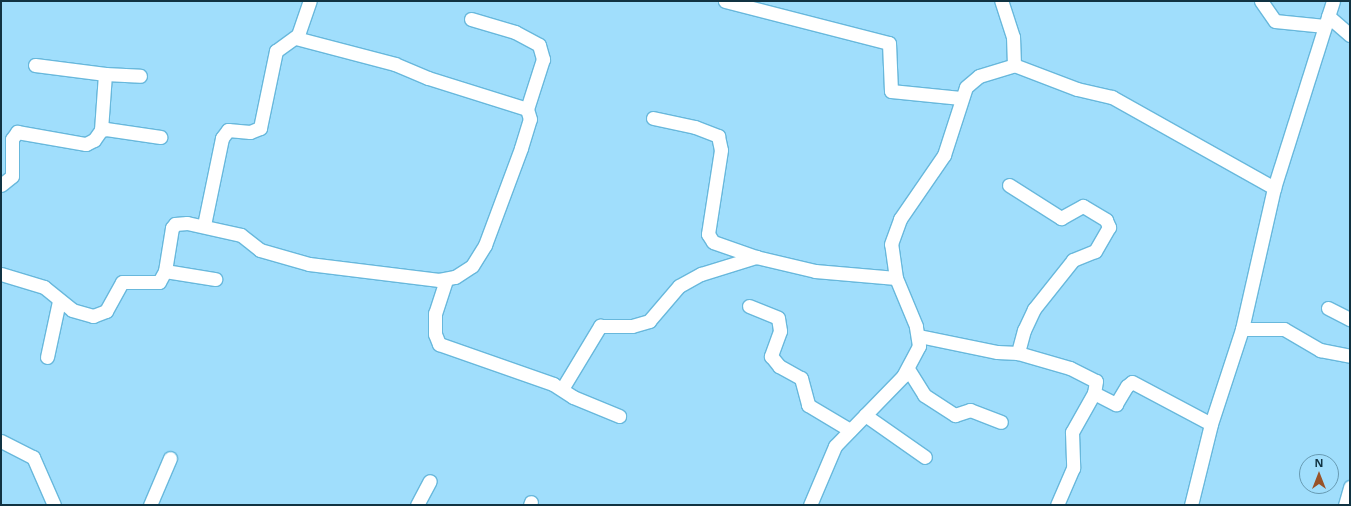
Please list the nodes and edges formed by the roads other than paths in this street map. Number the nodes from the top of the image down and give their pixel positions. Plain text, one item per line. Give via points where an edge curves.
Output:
1 (310, 1) edge
2 (725, 1) edge
3 (1001, 1) edge
4 (1261, 1) edge
5 (1333, 1) edge
6 (471, 19) dead end
7 (1327, 21) junction
8 (1350, 35) edge
9 (296, 38) junction
10 (34, 65) dead end
11 (1014, 65) junction
12 (105, 74) junction
13 (140, 76) dead end
14 (961, 98) junction
15 (527, 109) junction
16 (653, 118) dead end
17 (101, 130) junction
18 (160, 137) dead end
19 (1, 185) edge
20 (1009, 185) dead end
21 (1274, 188) junction
22 (204, 226) junction
23 (756, 257) junction
24 (164, 271) junction
25 (1, 274) edge
26 (896, 278) junction
27 (215, 280) dead end
28 (446, 280) junction
29 (59, 301) junction
30 (749, 306) dead end
31 (1328, 308) dead end
32 (1350, 320) edge
33 (1242, 329) junction
34 (919, 336) junction
35 (1018, 353) junction
36 (47, 356) dead end
37 (1350, 356) edge
38 (908, 369) junction
39 (562, 389) junction
40 (1094, 393) junction
41 (865, 415) junction
42 (619, 416) dead end
43 (1001, 422) dead end
44 (1211, 424) junction
45 (850, 430) junction
46 (1, 440) edge
47 (925, 457) dead end
48 (170, 458) dead end
49 (430, 481) dead end
50 (1350, 487) edge
51 (54, 505) edge
52 (150, 505) edge
53 (417, 505) edge
54 (810, 505) edge
55 (1057, 505) edge
56 (1191, 505) edge
57 (1345, 505) edge

1 - 9 street
2 - 14 street via 889,43 891,91
3 - 11 street via 1013,37
4 - 7 street via 1275,21
5 - 7 street
6 - 15 street via 515,32 539,45 543,59
7 - 8 street
7 - 21 street
9 - 15 street via 395,64 428,78
9 - 22 street via 276,51 260,128 250,132 228,130 222,138
10 - 12 street
11 - 14 street via 979,76 970,82
11 - 21 street via 1082,90 1112,97
12 - 13 street
12 - 17 street
14 - 26 street via 944,155 894,230 891,255
15 - 28 street via 530,119 521,148 480,254 463,273
16 - 23 street via 695,127 718,136 721,150 708,234 713,242
17 - 18 street
17 - 19 street via 94,140 86,144 17,132 12,139 12,176
20 - 35 street via 1061,218 1083,206 1106,220 1109,227 1095,251 1073,260 1034,309
21 - 33 street
22 - 24 street via 176,224 170,237
22 - 28 street via 241,235 260,250 309,264
23 - 26 street via 815,271
23 - 39 street via 689,279 649,322 632,326 600,326
24 - 27 street
24 - 29 street via 159,282 122,282 106,310 93,316 72,310
25 - 29 street via 44,287
26 - 34 street
28 - 39 street via 435,313 435,334 439,344
29 - 36 street
30 - 45 street via 778,318 780,331 772,356 779,366 801,378 808,405
31 - 32 street
33 - 37 street via 1284,329 1320,350
33 - 44 street
34 - 35 street via 996,352
34 - 38 street via 919,346
35 - 40 street via 1070,368 1094,379 1097,383
38 - 41 street
38 - 43 street via 924,395 955,415 970,410
39 - 42 street
40 - 44 street via 1116,404 1132,382
40 - 55 street via 1072,432 1073,468
41 - 45 street
41 - 47 street
44 - 56 street
45 - 54 street via 831,452
46 - 51 street via 33,457
48 - 52 street
49 - 53 street
50 - 57 street

